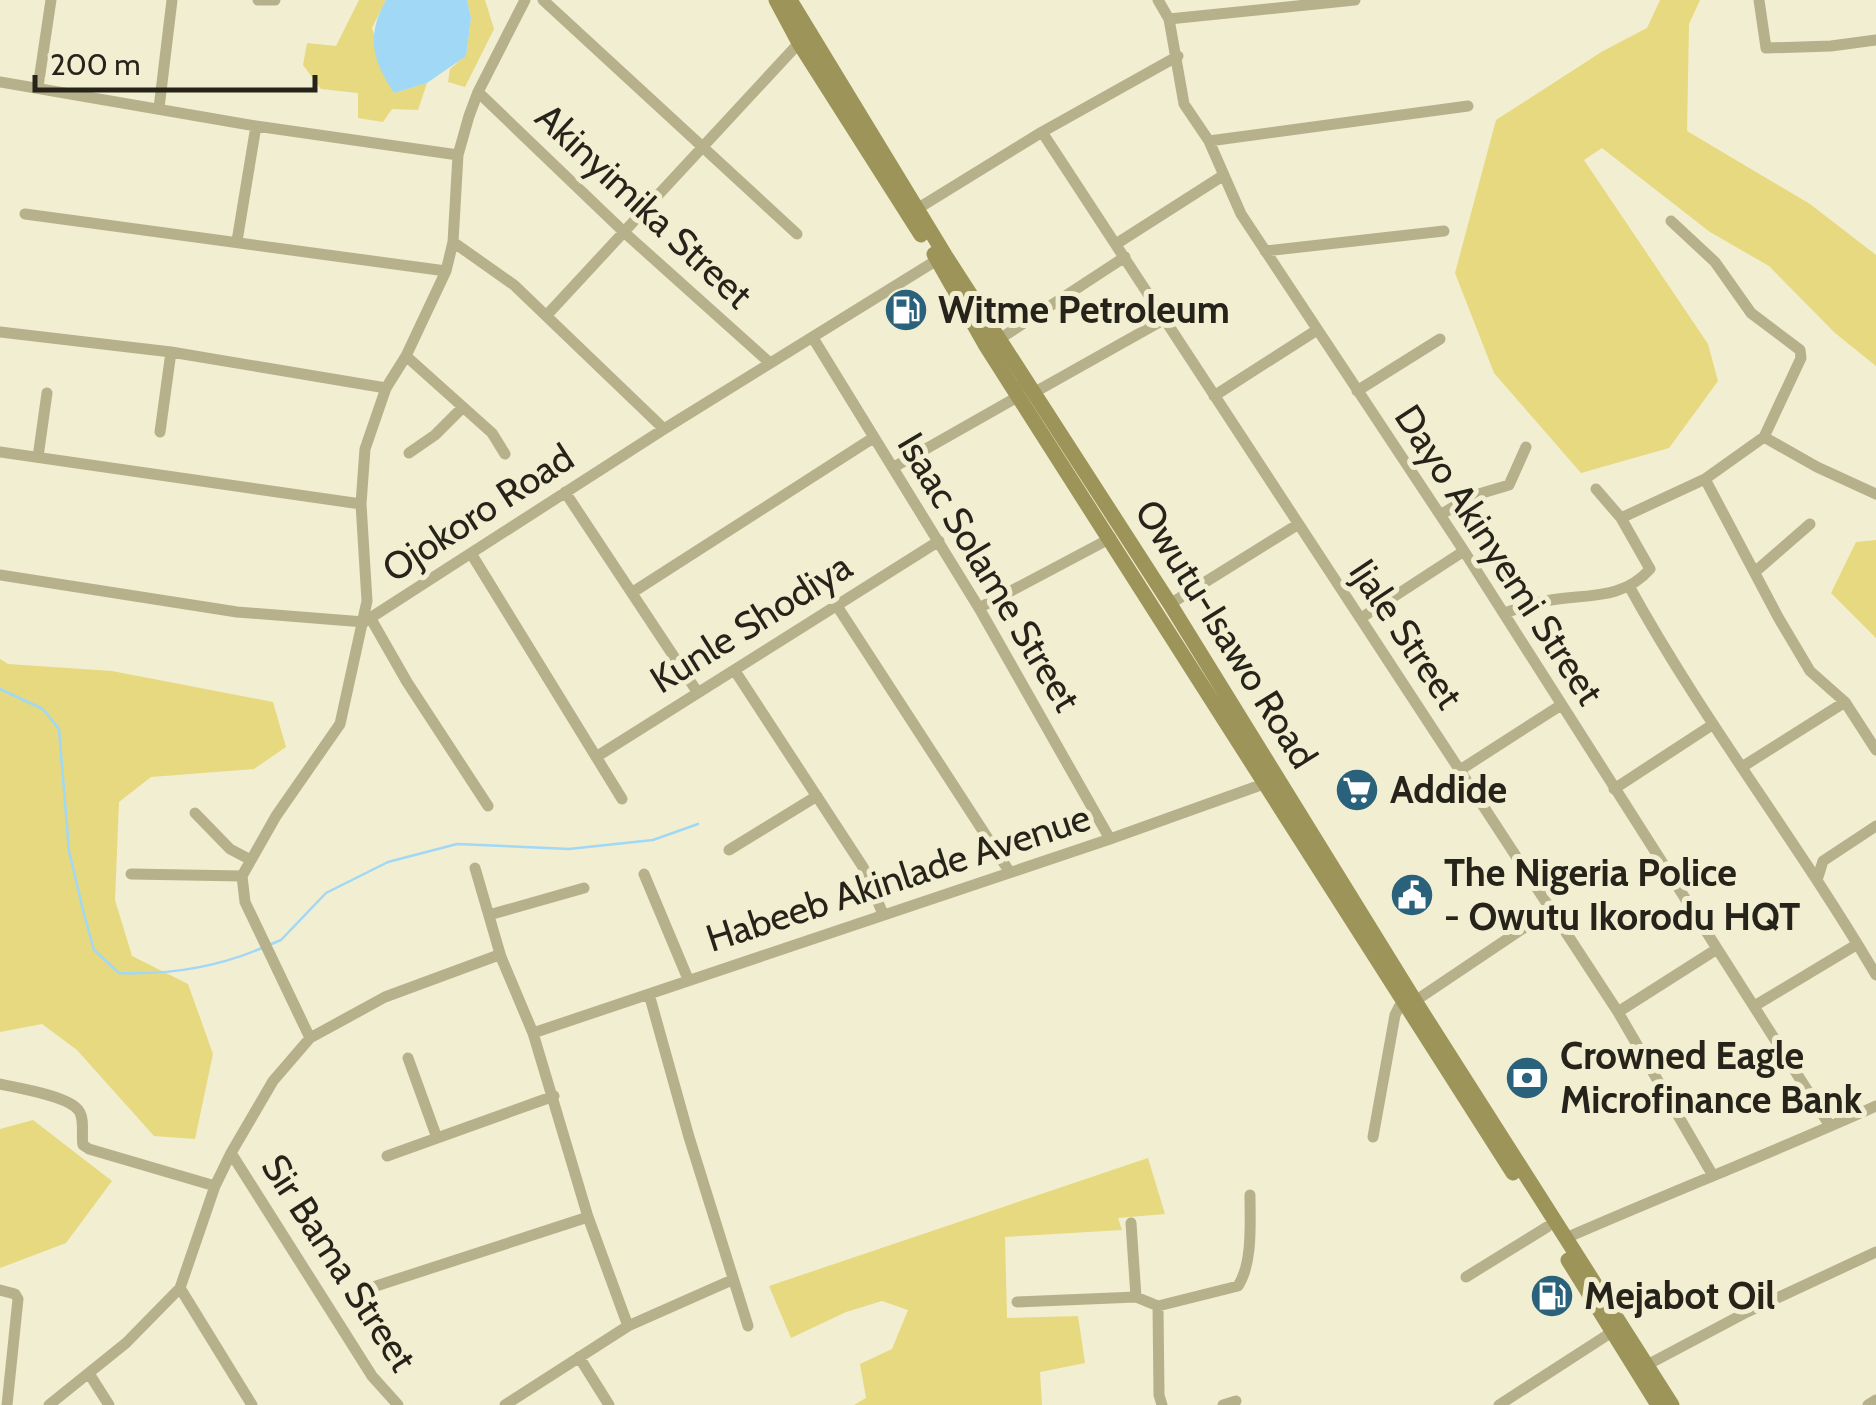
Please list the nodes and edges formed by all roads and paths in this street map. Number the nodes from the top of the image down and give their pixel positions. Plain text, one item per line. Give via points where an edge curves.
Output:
1 (50, 0) edge
2 (172, 0) edge
3 (258, 0) edge
4 (275, 0) edge
5 (526, 0) edge
6 (543, 0) edge
7 (776, 0) edge
8 (790, 0) edge
9 (1158, 0) edge
10 (1355, 0) edge
11 (1759, 0) edge
12 (1169, 20) junction
13 (1876, 40) edge
14 (799, 43) junction
15 (1178, 56) junction
16 (0, 82) edge
17 (38, 86) junction
18 (478, 92) junction
19 (1468, 106) dead end
20 (159, 108) junction
21 (256, 126) junction
22 (1042, 132) junction
23 (1209, 140) junction
24 (703, 144) junction
25 (458, 155) junction
26 (1224, 175) junction
27 (917, 209) junction
28 (25, 214) dead end
29 (1672, 221) dead end
30 (1444, 231) dead end
31 (625, 233) junction
32 (797, 234) dead end
33 (236, 241) junction
34 (453, 242) junction
35 (1116, 244) junction
36 (1265, 251) junction
37 (1125, 257) junction
38 (938, 260) junction
39 (446, 270) junction
40 (546, 316) junction
41 (1164, 319) junction
42 (1317, 330) junction
43 (0, 332) edge
44 (812, 338) junction
45 (1001, 338) junction
46 (1440, 339) dead end
47 (171, 352) junction
48 (406, 356) junction
49 (770, 363) junction
50 (386, 388) junction
51 (1357, 391) junction
52 (47, 392) dead end
53 (1027, 394) junction
54 (1214, 396) junction
55 (463, 407) junction
56 (664, 428) junction
57 (160, 432) dead end
58 (1764, 437) junction
59 (873, 438) junction
60 (1526, 447) dead end
61 (0, 452) edge
62 (408, 453) dead end
63 (505, 454) dead end
64 (38, 457) junction
65 (894, 467) junction
66 (1705, 479) junction
67 (1596, 489) dead end
68 (564, 492) junction
69 (1876, 494) edge
70 (361, 504) junction
71 (1440, 515) junction
72 (1621, 518) junction
73 (1810, 524) dead end
74 (1297, 525) junction
75 (1111, 538) junction
76 (939, 541) junction
77 (1464, 551) junction
78 (472, 555) junction
79 (1756, 572) junction
80 (0, 575) edge
81 (1629, 586) junction
82 (633, 592) junction
83 (1170, 604) junction
84 (837, 606) junction
85 (979, 608) junction
86 (1504, 613) junction
87 (1361, 618) junction
88 (368, 621) junction
89 (735, 670) junction
90 (698, 693) junction
91 (1845, 702) junction
92 (1561, 705) junction
93 (1712, 725) junction
94 (1876, 750) edge
95 (596, 757) junction
96 (1742, 767) junction
97 (1460, 770) junction
98 (1267, 772) junction
99 (1614, 789) junction
100 (817, 796) junction
101 (622, 800) dead end
102 (488, 806) dead end
103 (195, 814) dead end
104 (1876, 826) edge
105 (1110, 840) junction
106 (729, 850) dead end
107 (249, 859) junction
108 (475, 868) dead end
109 (1009, 871) junction
110 (132, 874) dead end
111 (644, 874) dead end
112 (242, 876) junction
113 (1817, 880) junction
114 (584, 888) dead end
115 (1549, 911) junction
116 (883, 914) junction
117 (489, 915) junction
118 (1856, 945) junction
119 (1717, 949) junction
120 (501, 958) junction
121 (1875, 971) edge
122 (688, 979) junction
123 (649, 994) junction
124 (1410, 1004) junction
125 (1756, 1004) junction
126 (1618, 1012) junction
127 (533, 1033) junction
128 (310, 1038) junction
129 (408, 1058) dead end
130 (0, 1084) edge
131 (554, 1096) junction
132 (1876, 1106) edge
133 (1830, 1126) junction
134 (1373, 1137) dead end
135 (438, 1138) junction
136 (232, 1153) junction
137 (387, 1156) dead end
138 (1712, 1174) junction
139 (216, 1186) junction
140 (1250, 1194) dead end
141 (588, 1217) junction
142 (1131, 1223) dead end
143 (1547, 1227) junction
144 (1566, 1238) junction
145 (1876, 1252) edge
146 (1466, 1278) dead end
147 (732, 1280) junction
148 (180, 1288) junction
149 (367, 1289) dead end
150 (0, 1290) edge
151 (1136, 1297) junction
152 (1017, 1302) dead end
153 (1158, 1306) junction
154 (628, 1326) junction
155 (748, 1326) dead end
156 (1612, 1332) junction
157 (579, 1357) junction
158 (1647, 1365) junction
159 (90, 1375) junction
160 (1236, 1401) dead end
161 (7, 1405) edge
162 (48, 1405) edge
163 (110, 1405) edge
164 (252, 1405) edge
165 (398, 1405) edge
166 (506, 1405) edge
167 (608, 1405) edge
168 (1162, 1405) edge
169 (1222, 1405) edge
170 (1499, 1405) edge
171 (1658, 1405) edge
172 (1672, 1405) edge

1 - 17 street
2 - 20 street
3 - 4 street
5 - 18 street
6 - 24 street
7 - 14 street, Owutu-Isawo Road
8 - 27 street, Owutu-Isawo Road
9 - 12 street, Dayo Akinyemi Street
10 - 12 street
11 - 13 street via 1766,48
12 - 15 street, Dayo Akinyemi Street
14 - 24 street
14 - 38 street, Owutu-Isawo Road
15 - 22 street
15 - 23 street, Dayo Akinyemi Street via 1184,104
16 - 17 street
17 - 20 street
18 - 25 street
18 - 31 street, Akinyimika Street
19 - 23 street
20 - 21 street
21 - 25 street
21 - 33 street
22 - 27 street
22 - 35 street, Ijale Street
23 - 26 street, Dayo Akinyemi Street
24 - 31 street
24 - 32 street
25 - 34 street
26 - 35 street
26 - 36 street, Dayo Akinyemi Street
27 - 45 street, Owutu-Isawo Road
28 - 33 street
29 - 58 street via 1715,262 1751,313 1800,350
30 - 36 street
31 - 40 street
31 - 49 street, Akinyimika Street
33 - 39 street
34 - 39 street
34 - 40 street via 504,276
35 - 37 street, Ijale Street
36 - 42 street, Dayo Akinyemi Street
37 - 41 street, Ijale Street
37 - 45 street
38 - 44 street, Ojokoro Road
38 - 53 street, Owutu-Isawo Road via 986,346
39 - 48 street
40 - 56 street
41 - 53 street
41 - 54 street, Ijale Street
42 - 51 street, Dayo Akinyemi Street
42 - 54 street
43 - 47 street
44 - 49 street, Ojokoro Road
44 - 59 street, Isaac Solame Street
45 - 53 street, Owutu-Isawo Road
46 - 51 street
47 - 50 street
47 - 57 street
48 - 50 street
48 - 55 street
49 - 56 street, Ojokoro Road
50 - 70 street via 365,449
51 - 71 street, Dayo Akinyemi Street
52 - 64 street
53 - 65 street
53 - 75 street, Owutu-Isawo Road
53 - 83 street, Owutu-Isawo Road
54 - 74 street, Ijale Street
55 - 62 street
55 - 63 street
56 - 68 street, Ojokoro Road
58 - 66 street
58 - 69 street
59 - 65 street, Isaac Solame Street
59 - 82 street
60 - 71 street via 1509,484
61 - 64 street
64 - 70 street
65 - 76 street, Isaac Solame Street
66 - 72 street
66 - 79 street
67 - 72 street
68 - 78 street, Ojokoro Road
68 - 82 street
70 - 88 street
71 - 77 street, Dayo Akinyemi Street
72 - 81 street via 1650,569
73 - 79 street
74 - 83 street
74 - 87 street, Ijale Street
75 - 85 street
75 - 98 street, Owutu-Isawo Road
76 - 84 street, Kunle Shodiya
76 - 85 street, Isaac Solame Street
77 - 86 street, Dayo Akinyemi Street
77 - 87 street
78 - 88 street, Ojokoro Road
78 - 95 street
79 - 91 street via 1810,671
80 - 88 street, Ojokoro Road via 238,612
81 - 86 street
81 - 93 street
82 - 90 street
83 - 98 street, Owutu-Isawo Road
84 - 89 street, Kunle Shodiya
84 - 109 street
85 - 105 street, Isaac Solame Street
86 - 92 street, Dayo Akinyemi Street
87 - 97 street, Ijale Street
88 - 102 street
88 - 107 street via 340,724
89 - 90 street, Kunle Shodiya
89 - 100 street
90 - 95 street, Kunle Shodiya
91 - 94 street
91 - 96 street
92 - 97 street
92 - 99 street, Dayo Akinyemi Street
93 - 96 street
93 - 99 street
95 - 101 street
96 - 113 street
97 - 115 street, Ijale Street
98 - 105 street, Habeeb Akinlade Avenue via 1258,786
98 - 124 street, Owutu-Isawo Road
99 - 119 street, Dayo Akinyemi Street
100 - 106 street
100 - 116 street via 863,867
103 - 107 street
104 - 113 street via 1824,861
105 - 109 street, Habeeb Akinlade Avenue
107 - 112 street
108 - 117 street
109 - 116 street, Habeeb Akinlade Avenue
110 - 112 street
111 - 122 street
112 - 128 street via 245,902
113 - 118 street
114 - 117 street
115 - 124 street
115 - 126 street, Ijale Street
116 - 122 street, Habeeb Akinlade Avenue
117 - 120 street
118 - 121 street
118 - 125 street
119 - 125 street, Dayo Akinyemi Street
119 - 126 street
120 - 127 street
120 - 128 street via 385,997
122 - 123 street, Habeeb Akinlade Avenue
123 - 127 street, Habeeb Akinlade Avenue
123 - 147 street
124 - 134 street via 1395,1015
124 - 143 street, Owutu-Isawo Road
124 - 144 street, Owutu-Isawo Road
125 - 133 street, Dayo Akinyemi Street
126 - 138 street, Ijale Street
127 - 131 street
128 - 136 street via 273,1081
129 - 135 street
130 - 139 street via 77,1107 88,1149
131 - 135 street
131 - 141 street
132 - 133 street
133 - 138 street
135 - 137 street
136 - 139 street
136 - 165 street, Sir Bama Street via 372,1376
138 - 144 street
139 - 148 street
140 - 153 street via 1242,1282
141 - 149 street
141 - 154 street
142 - 151 street
143 - 146 street
143 - 156 street, Owutu-Isawo Road
144 - 158 street, Owutu-Isawo Road
145 - 158 street
147 - 154 street
147 - 155 street
148 - 159 street
148 - 164 street
150 - 161 street via 18,1300
151 - 152 street
151 - 153 street
153 - 168 street
154 - 157 street
156 - 170 street
156 - 171 street, Owutu-Isawo Road
157 - 166 street
157 - 167 street
158 - 172 street, Owutu-Isawo Road
159 - 162 street
159 - 163 street
160 - 169 street

